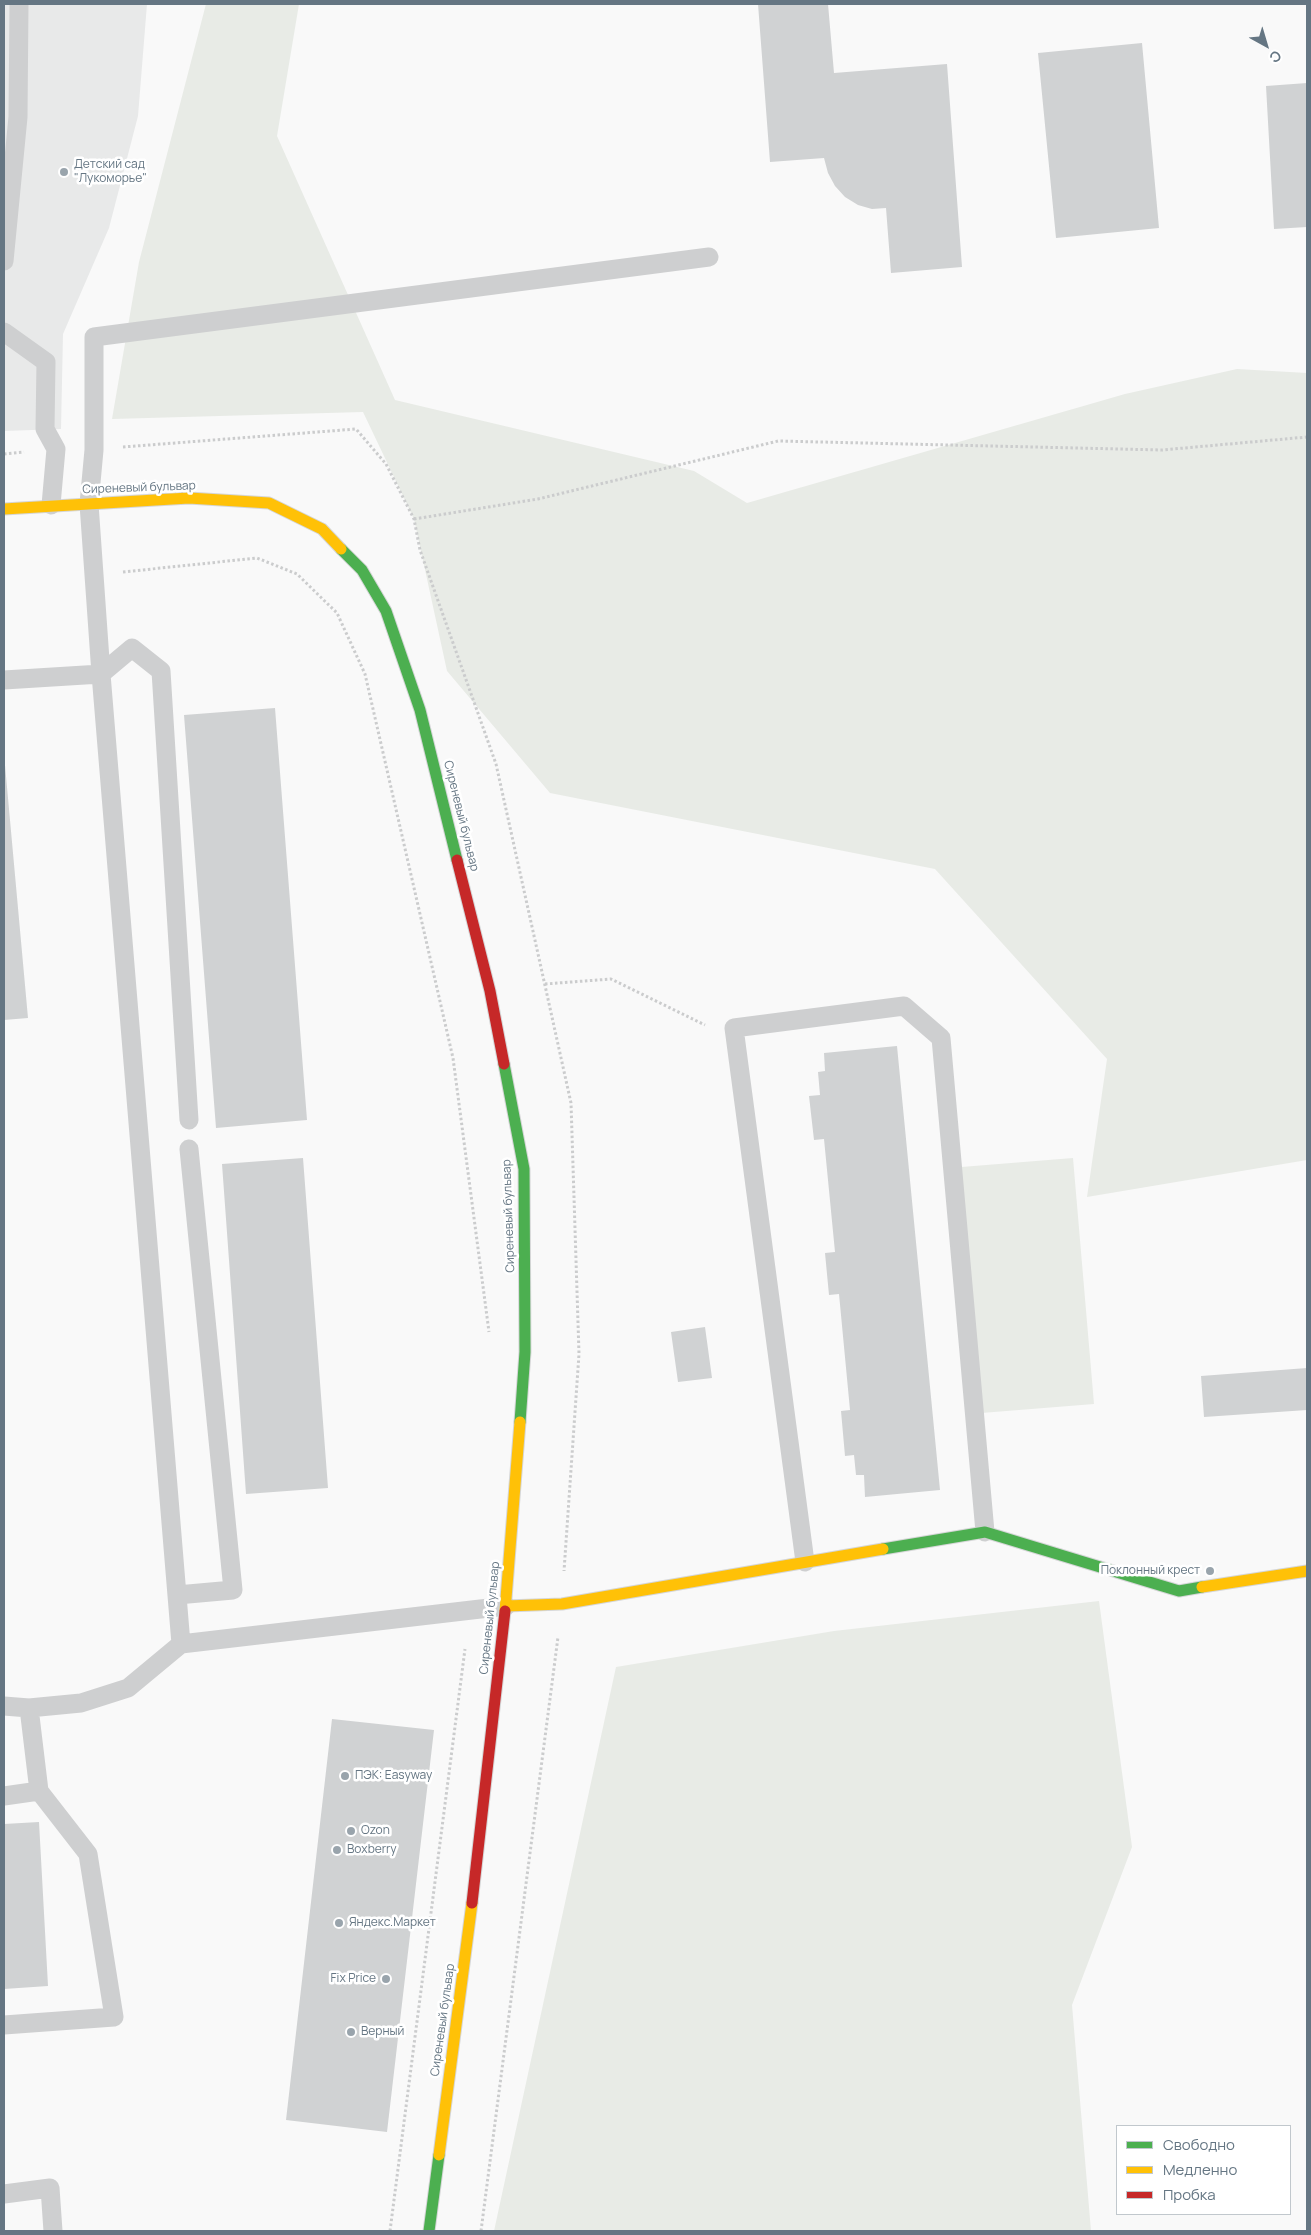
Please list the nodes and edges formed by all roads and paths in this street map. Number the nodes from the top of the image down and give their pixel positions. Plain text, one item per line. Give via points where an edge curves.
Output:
1 (19, 4) edge
2 (709, 257) dead end
3 (4, 261) edge
4 (4, 332) edge
5 (1307, 437) edge
6 (56, 449) junction
7 (94, 450) junction
8 (4, 454) edge
9 (89, 504) junction
10 (50, 505) junction
11 (4, 509) edge
12 (414, 519) junction
13 (94, 575) junction
14 (101, 674) junction
15 (4, 680) edge
16 (545, 984) junction
17 (734, 1028) junction
18 (189, 1120) dead end
19 (189, 1149) dead end
20 (490, 1336) dead end
21 (985, 1532) junction
22 (804, 1562) junction
23 (1307, 1571) edge
24 (177, 1595) junction
25 (562, 1604) junction
26 (506, 1606) junction
27 (470, 1611) junction
28 (181, 1644) junction
29 (4, 1706) edge
30 (29, 1708) junction
31 (39, 1791) junction
32 (4, 1796) edge
33 (4, 2025) edge
34 (4, 2194) edge
35 (53, 2231) edge
36 (390, 2231) edge
37 (429, 2231) edge
38 (481, 2231) edge

1 - 3 lane via 18,117
2 - 7 lane via 94,337
4 - 6 lane via 46,362 45,429
5 - 12 path via 1162,450 778,441 538,499
6 - 8 path
6 - 10 lane
7 - 9 lane
7 - 12 path via 356,429 386,464
9 - 10 street, Сиреневый бульвар
9 - 13 lane
9 - 26 street, Сиреневый бульвар via 190,498 269,504 322,529 362,570 386,611 425,730 490,991 524,1169 525,1352
10 - 11 street, Сиреневый бульвар
12 - 16 path via 420,550 496,764
13 - 14 lane
13 - 20 path via 257,558 297,574 337,613 365,674 453,1058
14 - 15 lane
14 - 18 lane via 132,648 161,671
14 - 24 lane
16 - 17 path via 611,979 703,1025
16 - 25 path via 571,1102 578,1345
17 - 21 lane via 904,1006 941,1038
17 - 22 lane
19 - 24 lane via 233,1590
21 - 22 street
21 - 23 street via 1180,1591
22 - 25 street
24 - 28 lane
25 - 26 street
25 - 38 path
26 - 27 lane
26 - 37 street, Сиреневый бульвар via 466,1952
27 - 28 lane
27 - 36 path
28 - 30 lane via 128,1688 82,1703
29 - 30 lane
30 - 31 lane
31 - 32 lane
31 - 33 lane via 88,1854 114,2018
34 - 35 lane via 50,2188

